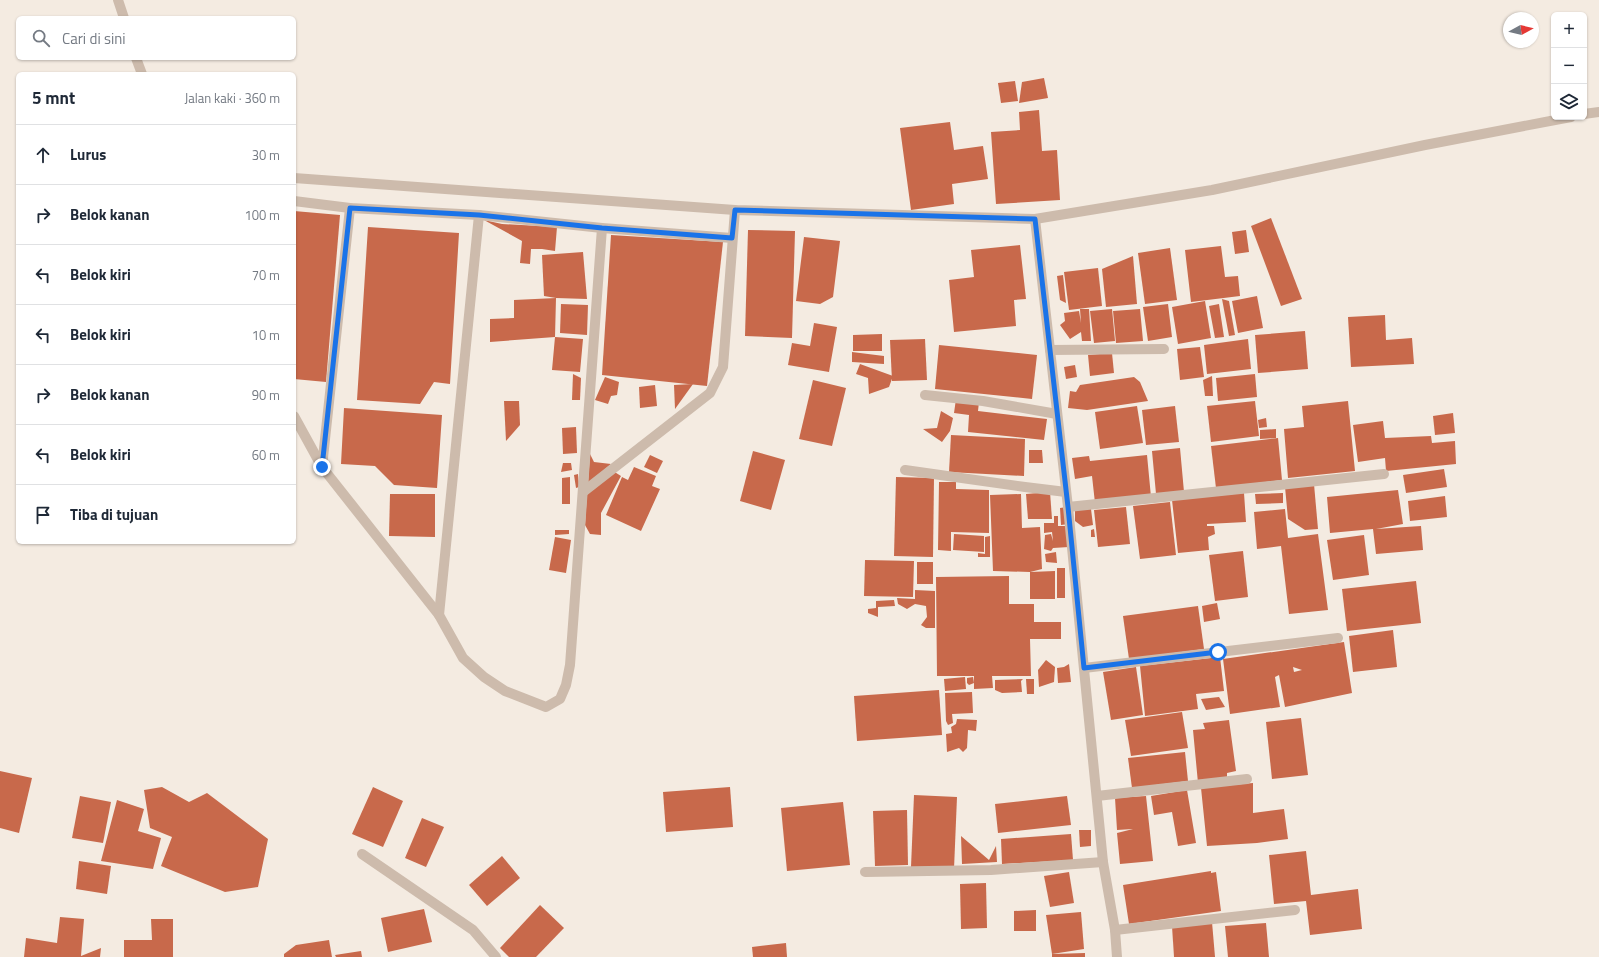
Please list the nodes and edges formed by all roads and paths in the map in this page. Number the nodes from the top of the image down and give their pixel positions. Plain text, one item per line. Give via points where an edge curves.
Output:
1 (118, 0) edge
2 (123, 16) edge
3 (137, 60) edge
4 (141, 72) edge
5 (1599, 112) edge
6 (1587, 114) edge
7 (1555, 120) edge
8 (296, 178) edge
9 (296, 201) edge
10 (350, 208) junction
11 (735, 210) junction
12 (479, 215) junction
13 (1035, 219) junction
14 (602, 228) junction
15 (732, 238) junction
16 (1164, 349) dead end
17 (1050, 350) junction
18 (925, 395) dead end
19 (1057, 414) junction
20 (296, 420) edge
21 (322, 467) junction
22 (905, 470) dead end
23 (1384, 474) dead end
24 (584, 492) junction
25 (1066, 492) junction
26 (1068, 507) junction
27 (439, 615) junction
28 (1338, 638) dead end
29 (1084, 668) junction
30 (1247, 779) dead end
31 (1097, 796) junction
32 (362, 854) dead end
33 (1102, 862) junction
34 (865, 872) dead end
35 (1295, 910) dead end
36 (1115, 930) junction
37 (496, 957) edge
38 (1117, 957) edge

1 - 2 street
3 - 4 street
5 - 6 street
7 - 13 street via 1212,190
8 - 11 street
9 - 10 street
10 - 12 street
10 - 21 street
11 - 13 street
11 - 15 street
12 - 14 street
12 - 27 street
13 - 17 street
14 - 15 street
14 - 24 street
15 - 24 street via 723,367 710,393
16 - 17 street
17 - 19 street
18 - 19 street via 983,401
19 - 25 street
20 - 21 street
21 - 27 street
22 - 25 street
23 - 26 street
24 - 27 street via 570,665 560,700 546,707 505,691 484,677 463,658
25 - 26 street
26 - 29 street
28 - 29 street
29 - 31 street
30 - 31 street
31 - 33 street
32 - 37 street via 473,930
33 - 34 street via 991,870
33 - 36 street
35 - 36 street
36 - 38 street

